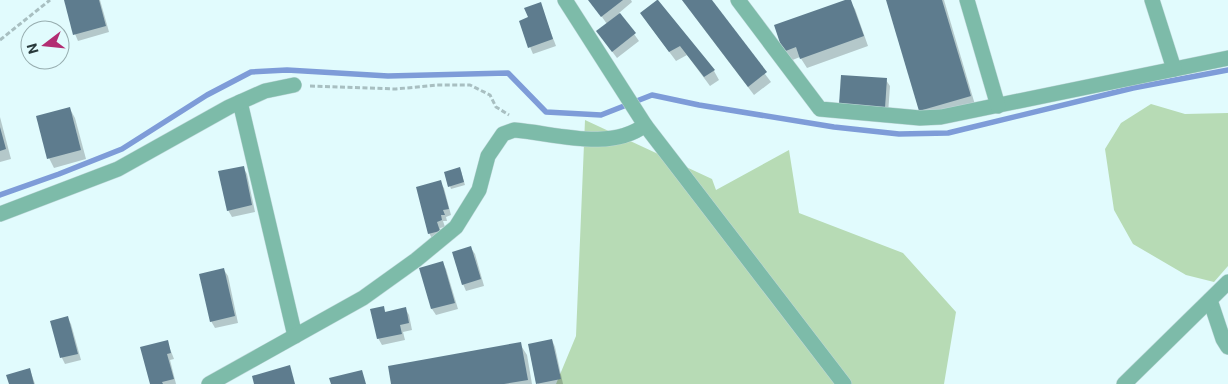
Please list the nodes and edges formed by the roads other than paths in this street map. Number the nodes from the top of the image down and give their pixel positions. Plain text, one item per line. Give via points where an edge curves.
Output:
1 (565, 0) edge
2 (738, 0) edge
3 (967, 0) edge
4 (1152, 0) edge
5 (1228, 58) edge
6 (1174, 69) junction
7 (294, 85) road end
8 (240, 102) junction
9 (998, 106) junction
10 (645, 125) junction
11 (0, 214) edge
12 (1228, 282) edge
13 (1210, 300) junction
14 (295, 336) junction
15 (1228, 347) edge
16 (209, 384) edge
17 (844, 384) edge
18 (1124, 384) edge

1 - 10 street
2 - 9 street via 820,109 920,118
3 - 9 street
4 - 6 street
5 - 6 street
6 - 9 street
7 - 8 street via 265,91
8 - 11 street via 118,169
8 - 14 street
10 - 14 street via 636,132 617,138 591,140 514,130 502,134 488,156 479,190 456,226 363,298
10 - 17 street
12 - 13 street
13 - 15 street
13 - 18 street
14 - 16 street

